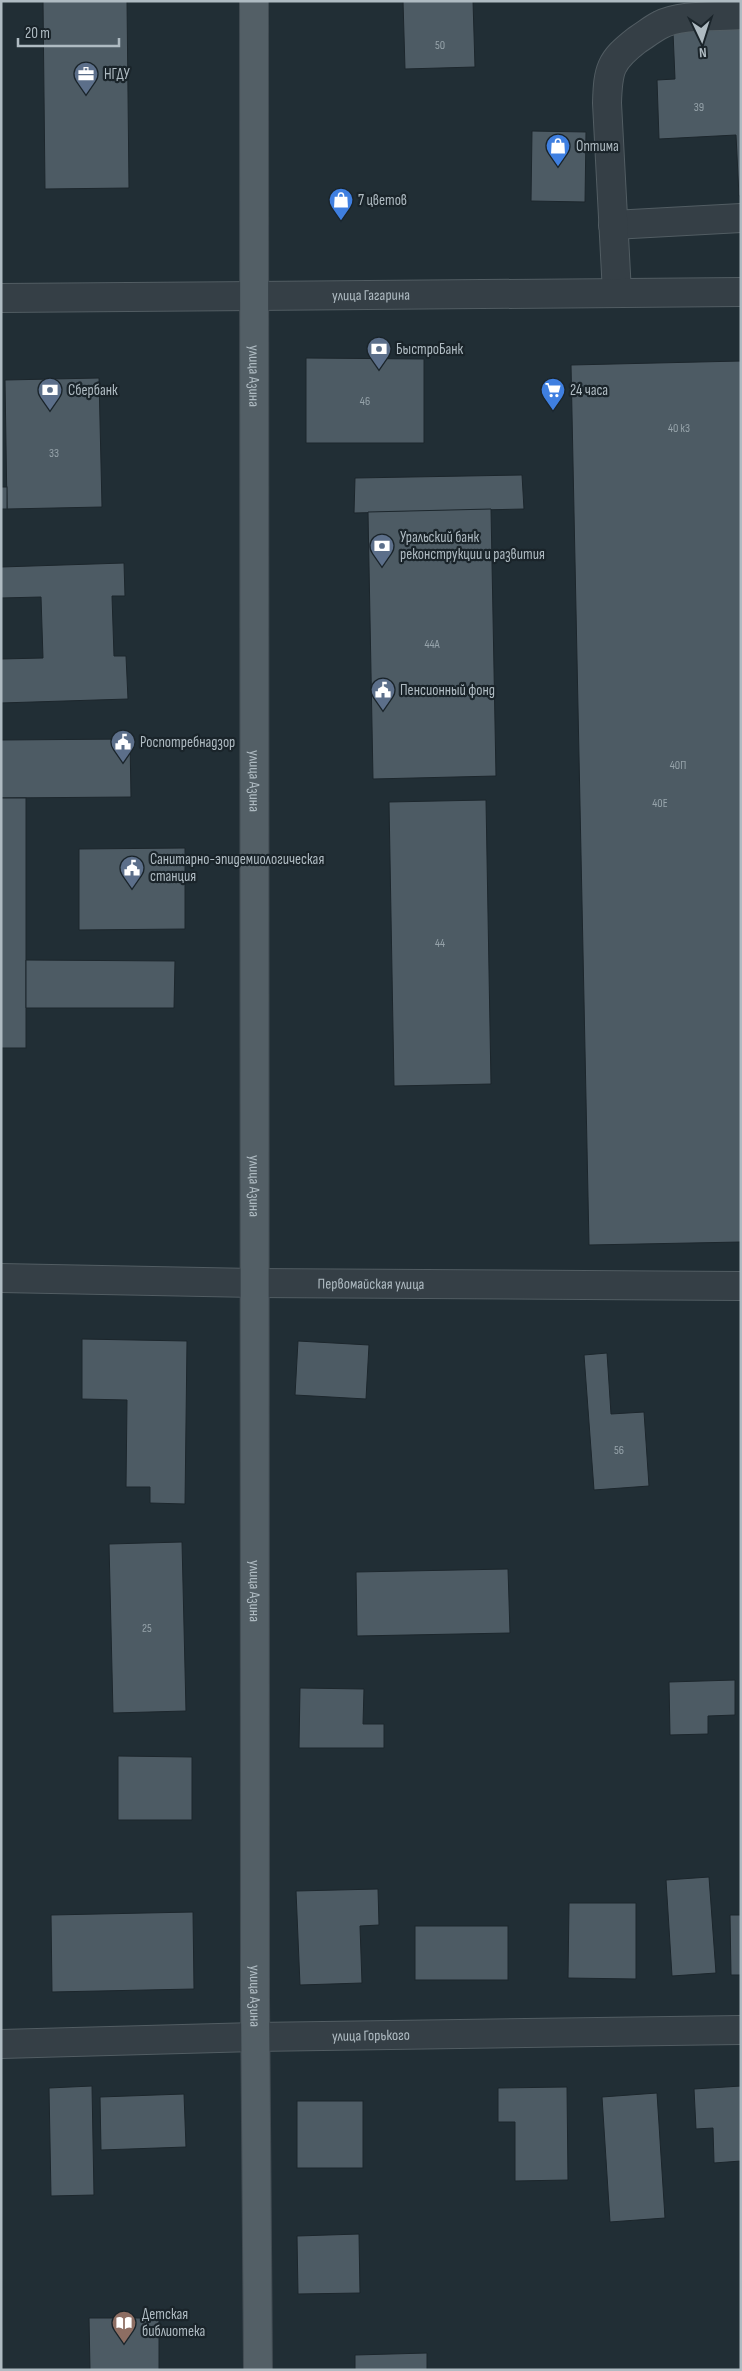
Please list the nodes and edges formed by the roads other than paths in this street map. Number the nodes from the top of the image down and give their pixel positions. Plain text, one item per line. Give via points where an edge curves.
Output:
1 (254, 1) edge
2 (741, 15) edge
3 (741, 218) edge
4 (613, 225) junction
5 (741, 292) edge
6 (617, 294) junction
7 (254, 296) junction
8 (1, 298) edge
9 (1, 1278) edge
10 (254, 1283) junction
11 (741, 1286) edge
12 (741, 2030) edge
13 (255, 2037) junction
14 (1, 2044) edge
15 (258, 2370) edge

1 - 7 main road, улица Азина
2 - 4 street via 670,21 651,30 616,60 608,80 607,103
3 - 4 street
4 - 6 street
5 - 6 street, улица Гагарина
6 - 7 street, улица Гагарина
7 - 8 street, улица Гагарина
7 - 10 main road, улица Азина
9 - 10 street, Первомайская улица
10 - 11 street, Первомайская улица
10 - 13 main road, улица Азина
12 - 13 street, улица Горького
13 - 14 street, улица Горького
13 - 15 main road, улица Азина

